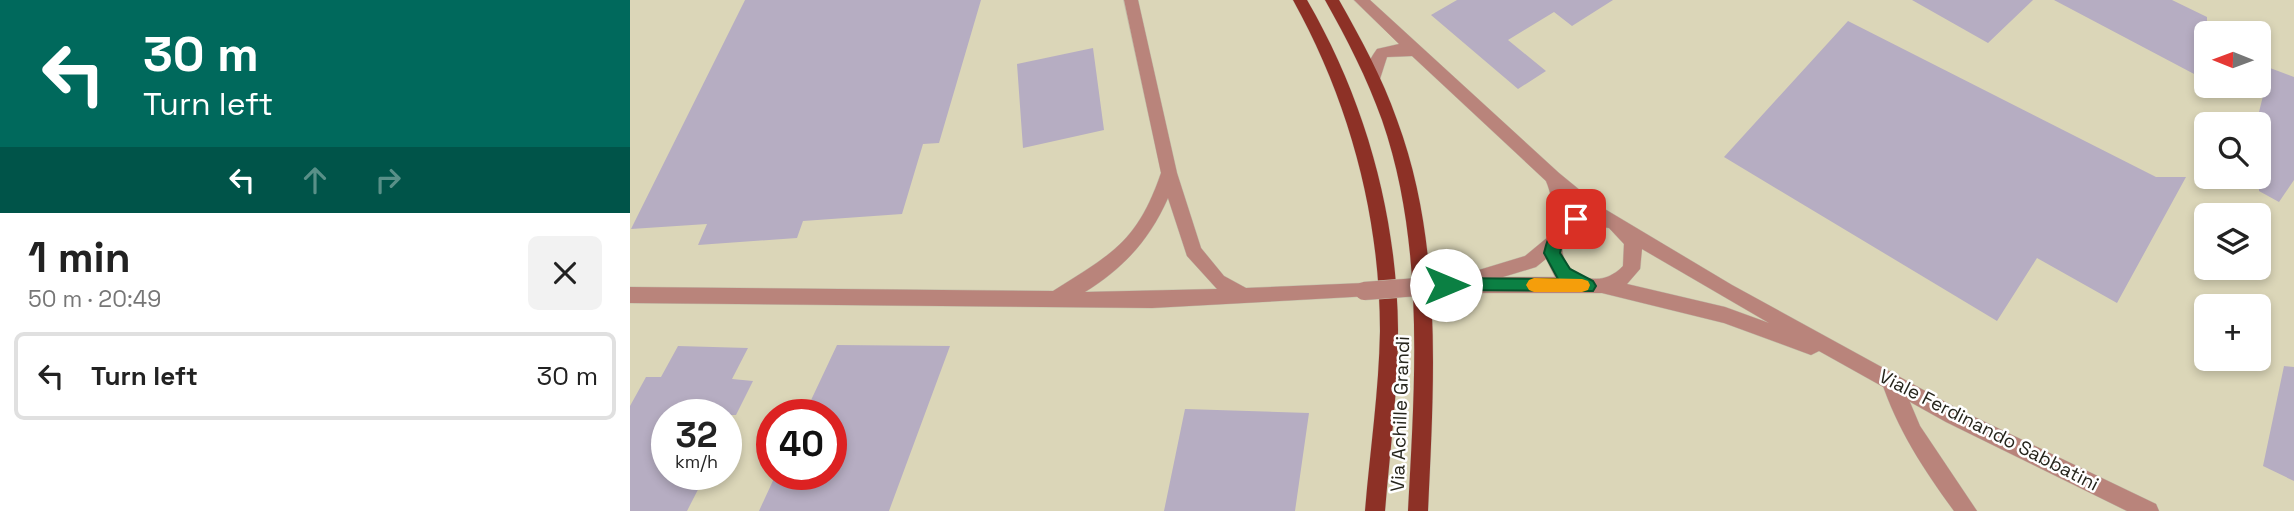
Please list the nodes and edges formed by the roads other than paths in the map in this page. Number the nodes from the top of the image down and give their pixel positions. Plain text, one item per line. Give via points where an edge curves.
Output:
1 (1131, 0) edge
2 (1300, 0) edge
3 (1332, 0) edge
4 (1361, 0) edge
5 (1418, 51) junction
6 (1374, 78) junction
7 (1169, 173) junction
8 (1553, 178) junction
9 (1618, 225) junction
10 (1555, 238) junction
11 (1446, 285) junction
12 (1594, 286) junction
13 (630, 295) edge
14 (1056, 298) junction
15 (1246, 298) junction
16 (1867, 368) junction
17 (1891, 380) junction
18 (1375, 511) edge
19 (1418, 511) edge
20 (1967, 511) edge
21 (2149, 511) edge

1 - 7 street
2 - 18 main road, Via Achille Grandi via 1326,46 1352,109 1382,243 1388,306
3 - 6 main road, Via Achille Grandi
4 - 5 street
5 - 6 street via 1401,48 1382,53
5 - 8 street
6 - 19 main road, Via Achille Grandi via 1396,139 1421,266 1425,382
7 - 14 street via 1161,202 1130,248 1091,281
7 - 15 street via 1194,251 1218,281
8 - 9 street
8 - 10 street via 1563,214
9 - 10 street via 1587,217 1564,225
9 - 12 street via 1634,248 1631,269 1614,283
9 - 16 street
10 - 11 street via 1530,261
10 - 12 street via 1552,253 1564,274
11 - 12 street
11 - 15 street, bridge
12 - 16 street via 1725,315
13 - 14 street
14 - 15 street
16 - 17 street, Viale Ferdinando Sabbatini
17 - 20 street via 1897,402 1927,456
17 - 21 street, Viale Ferdinando Sabbatini

